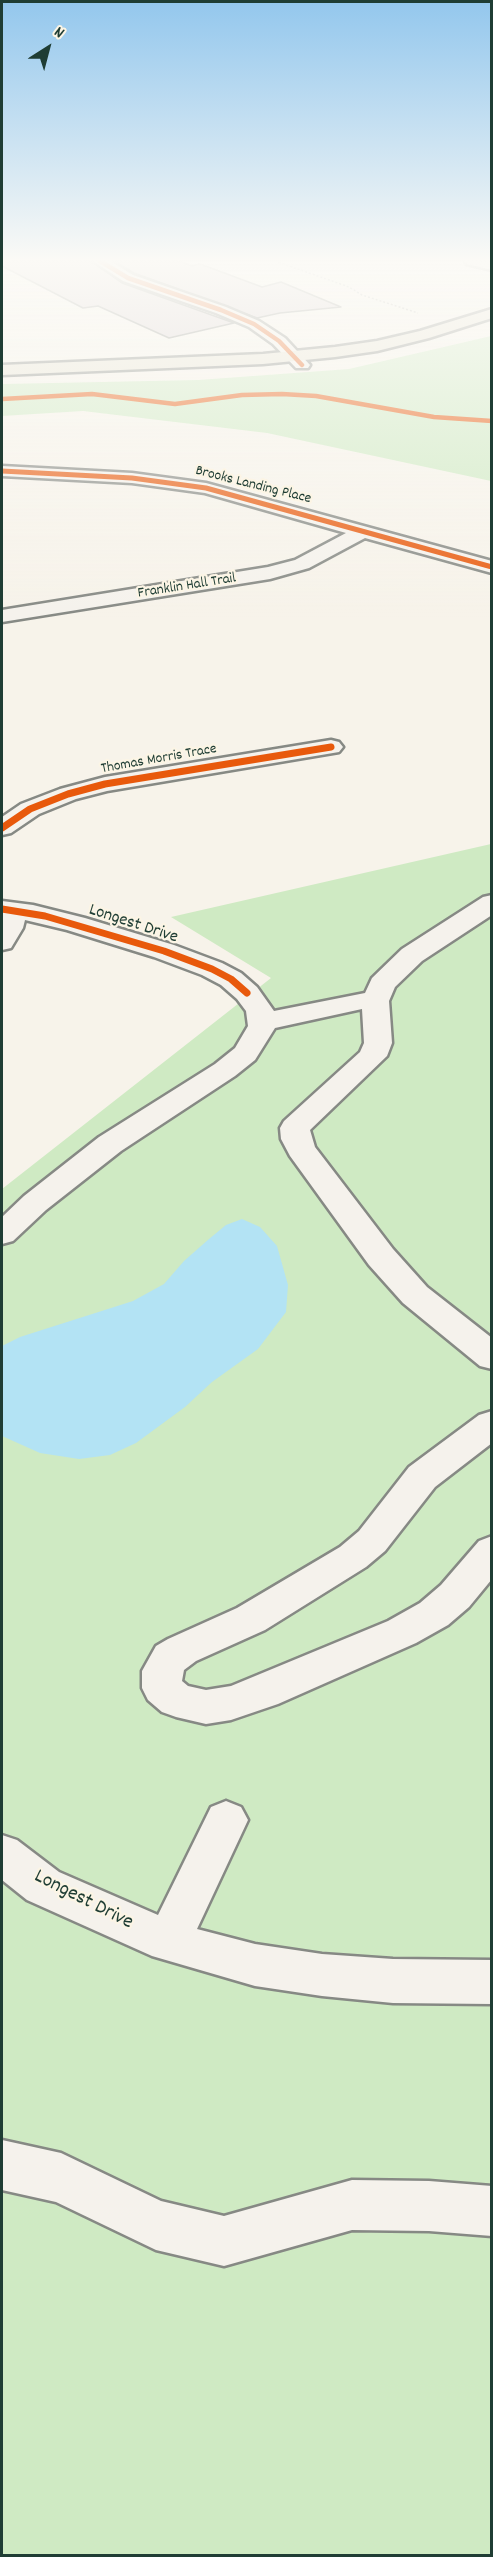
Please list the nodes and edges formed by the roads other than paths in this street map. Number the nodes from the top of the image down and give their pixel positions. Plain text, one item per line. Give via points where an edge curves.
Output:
1 (2, 471) edge
2 (364, 531) junction
3 (492, 567) edge
4 (2, 616) edge
5 (331, 747) dead end
6 (2, 828) edge
7 (492, 903) edge
8 (8, 909) edge
9 (2, 942) edge
10 (375, 1001) junction
11 (261, 1022) junction
12 (2, 1234) edge
13 (492, 1357) edge
14 (492, 1424) edge
15 (492, 1551) edge
16 (226, 1820) dead end
17 (2, 1854) edge
18 (168, 1941) junction
19 (492, 1982) edge
20 (2, 2165) edge
21 (492, 2211) edge

1 - 2 street, Brooks Landing Place via 188,485
2 - 3 street, Brooks Landing Place
2 - 4 street, Franklin Hall Trail via 311,560 270,573
5 - 6 street, Thomas Morris Trace via 105,784 30,809
7 - 10 street via 412,955 382,984
8 - 9 street via 10,928
8 - 11 street, Longest Drive via 76,924 212,969 248,993 260,1011
10 - 11 street via 356,1001
10 - 13 street via 378,1043 373,1056 302,1119 295,1128 296,1139 319,1176 415,1295
11 - 12 street via 256,1039 245,1054 110,1144
14 - 15 street via 422,1477 372,1540 353,1557 251,1619 170,1658 162,1671 162,1688 177,1700 206,1707 264,1692 402,1632 434,1614 455,1596
16 - 18 street
17 - 18 street, Longest Drive via 44,1886
18 - 19 street, Longest Drive via 255,1965 322,1975 393,1981
20 - 21 street via 61,2178 156,2225 224,2241 352,2205

